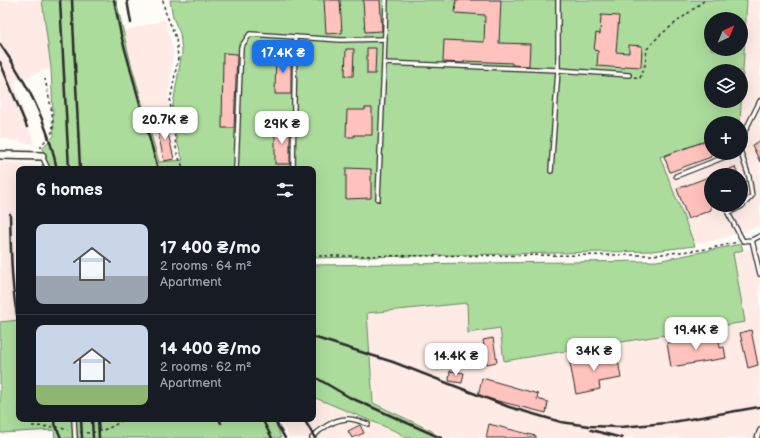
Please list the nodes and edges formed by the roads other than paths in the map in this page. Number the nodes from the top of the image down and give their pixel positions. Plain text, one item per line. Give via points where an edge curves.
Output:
1 (386, 0) edge
2 (558, 0) edge
3 (294, 37) junction
4 (385, 39) junction
5 (384, 63) junction
6 (558, 70) junction
7 (629, 75) road end
8 (760, 101) edge
9 (748, 125) edge
10 (0, 155) edge
11 (42, 156) joint
12 (717, 160) edge
13 (744, 160) edge
14 (47, 166) edge
15 (236, 166) edge
16 (293, 166) edge
17 (551, 171) dead end
18 (676, 176) dead end
19 (378, 199) dead end
20 (760, 236) edge
21 (752, 240) junction
22 (760, 274) edge
23 (74, 422) edge
24 (368, 424) dead end
25 (760, 430) edge
26 (75, 438) edge
27 (312, 438) edge
28 (757, 438) edge

1 - 4 lane
2 - 6 lane
3 - 4 lane
3 - 15 lane via 250,34 241,47
3 - 16 lane
4 - 5 lane
5 - 6 lane
5 - 19 lane
6 - 7 lane
6 - 17 lane
8 - 9 lane
10 - 11 street
11 - 14 lane
12 - 18 lane
13 - 21 lane via 750,177 752,196 742,206 728,213 743,241
20 - 21 lane
21 - 22 lane
23 - 26 lane
24 - 27 lane via 347,418 330,424
25 - 28 lane

